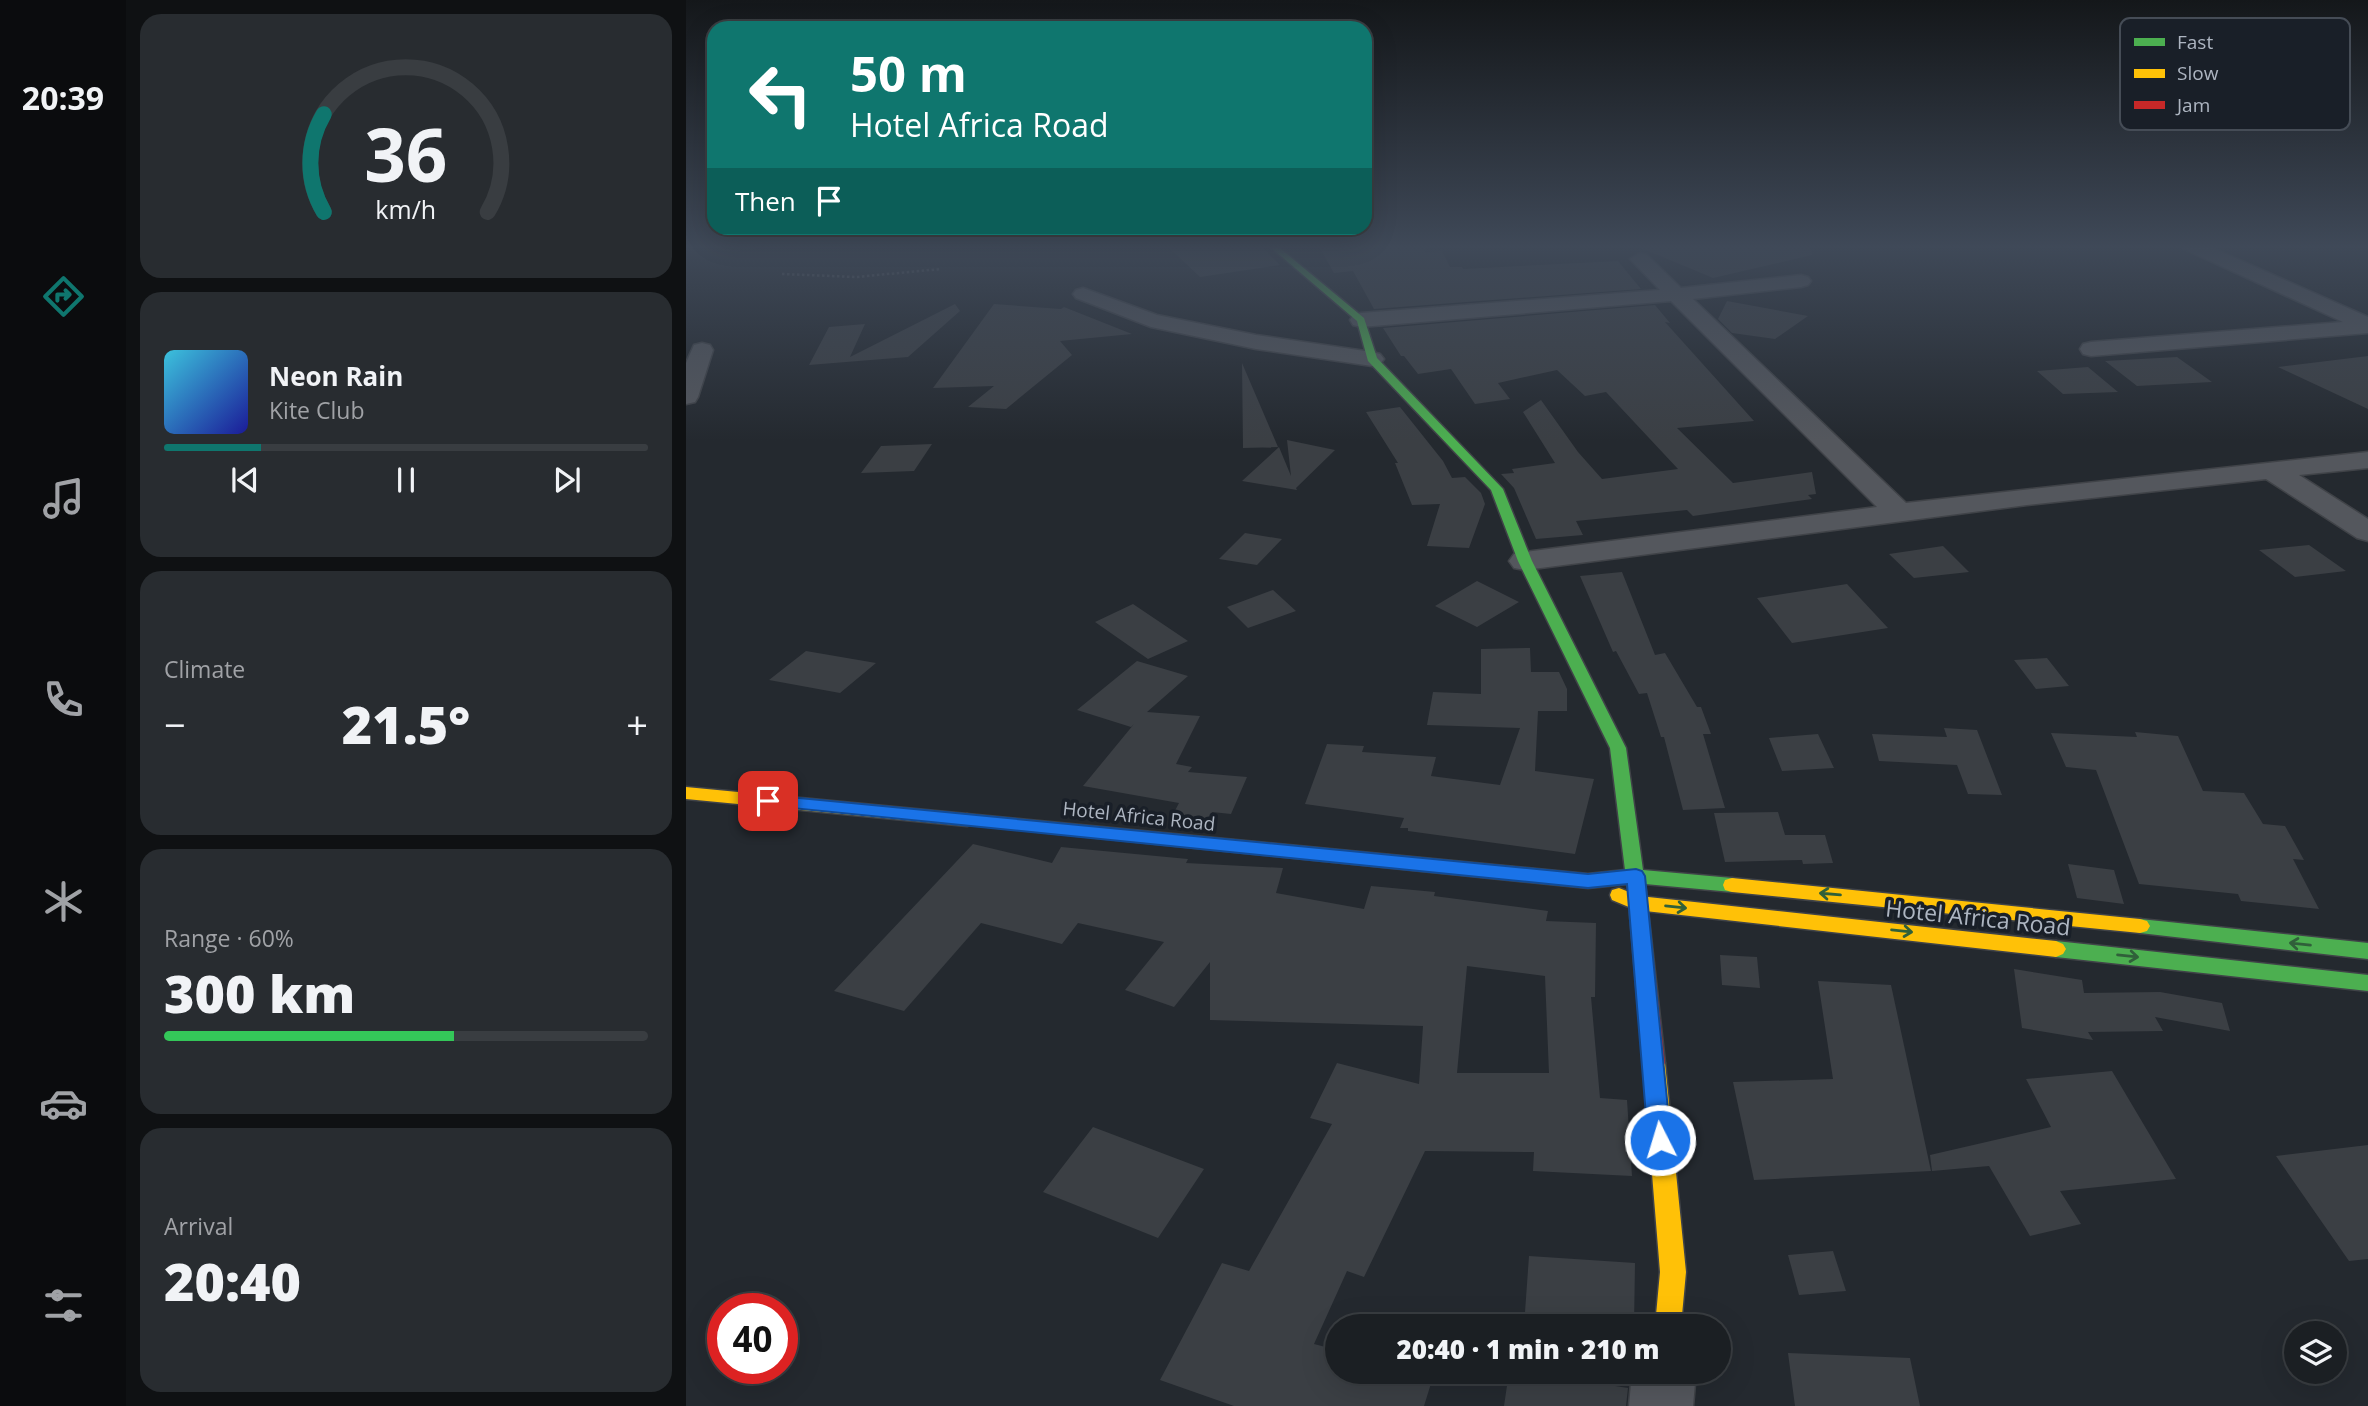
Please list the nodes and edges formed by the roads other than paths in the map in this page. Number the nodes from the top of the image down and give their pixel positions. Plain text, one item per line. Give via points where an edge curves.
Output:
1 (1126, 311) edge
2 (1350, 311) edge
3 (1474, 311) edge
4 (1691, 311) edge
5 (2336, 311) edge
6 (1361, 320) junction
7 (2368, 325) edge
8 (2091, 349) dead end
9 (702, 350) dead end
10 (1373, 359) junction
11 (686, 397) edge
12 (2368, 460) edge
13 (2271, 470) junction
14 (1900, 513) junction
15 (2368, 532) edge
16 (1525, 561) junction
17 (686, 793) edge
18 (1636, 876) junction
19 (1588, 881) junction
20 (1636, 903) junction
21 (2368, 951) edge
22 (2368, 983) edge
23 (1669, 1314) edge
24 (1663, 1384) edge
25 (1661, 1406) edge

1 - 10 street via 1256,342
2 - 6 street
3 - 6 street
4 - 14 street
5 - 7 street
6 - 10 street
7 - 8 street
9 - 11 street
10 - 16 street via 1497,489
12 - 13 street
13 - 14 street
13 - 15 street
14 - 16 street
16 - 18 street via 1618,748
17 - 19 street, Hotel Africa Road
18 - 19 street, Hotel Africa Road
18 - 20 street
21 -> 18 street, Hotel Africa Road
19 - 20 street, Hotel Africa Road
20 -> 22 street, Hotel Africa Road
20 - 23 street via 1673,1272
24 - 25 street

